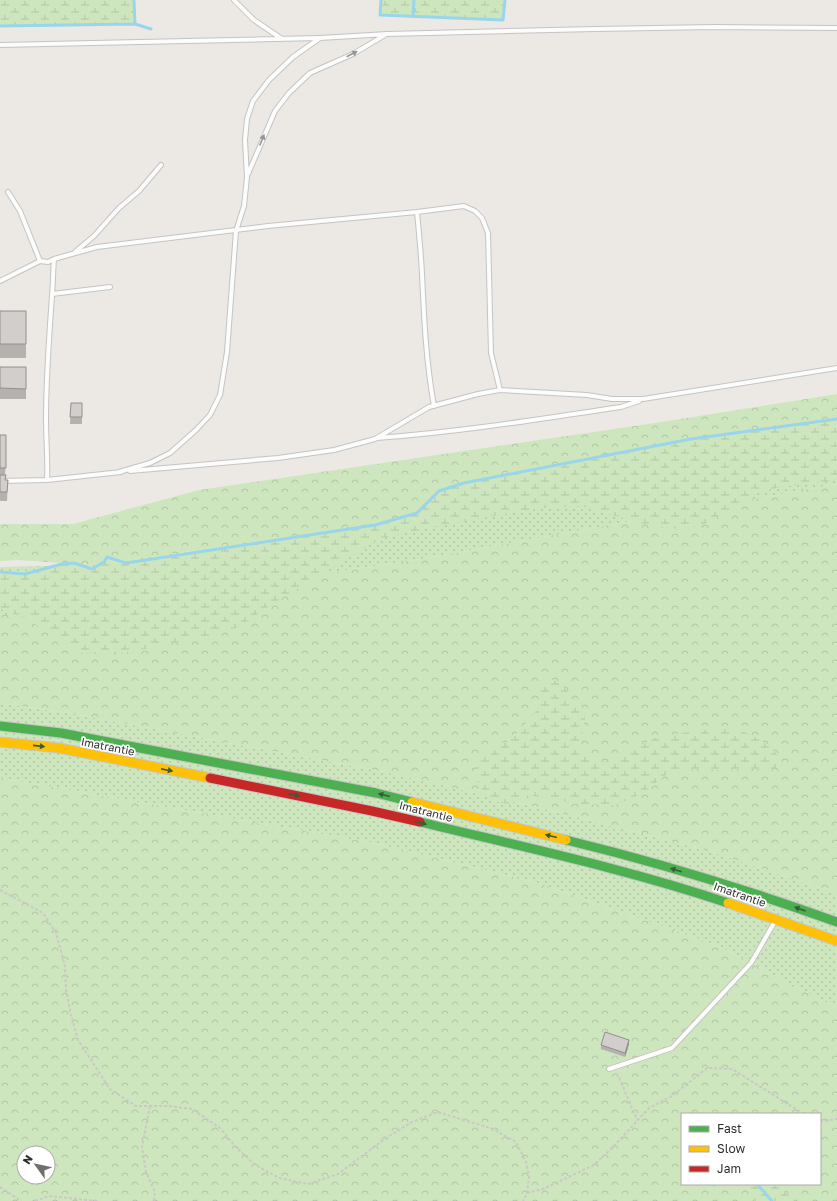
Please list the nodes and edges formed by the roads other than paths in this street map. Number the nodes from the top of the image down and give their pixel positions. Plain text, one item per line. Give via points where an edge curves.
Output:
1 (234, 0) edge
2 (837, 28) edge
3 (387, 34) junction
4 (320, 38) junction
5 (282, 39) junction
6 (0, 45) edge
7 (161, 164) dead end
8 (247, 177) junction
9 (8, 192) dead end
10 (417, 212) junction
11 (236, 231) junction
12 (74, 253) junction
13 (54, 259) junction
14 (40, 261) junction
15 (0, 281) edge
16 (110, 287) dead end
17 (52, 294) junction
18 (837, 368) edge
19 (500, 390) junction
20 (643, 399) junction
21 (434, 406) junction
22 (375, 439) junction
23 (119, 472) junction
24 (47, 480) junction
25 (0, 481) edge
26 (0, 726) edge
27 (0, 742) edge
28 (776, 919) junction
29 (837, 922) edge
30 (837, 941) edge
31 (609, 1069) dead end

1 - 5 lane via 254,20
2 - 3 lane via 698,27
3 - 4 lane
8 -> 3 lane via 274,111 289,93 310,73 353,54
4 - 5 lane
4 - 8 lane via 293,57 269,80 253,101 247,119 245,140
5 - 6 lane
7 - 12 lane via 139,191
8 - 11 lane via 244,206
9 - 14 lane via 20,211
10 - 11 lane
10 - 19 lane via 464,206 482,218 488,233 491,353
10 - 21 lane via 424,333 428,377
11 - 12 lane via 97,247
11 - 23 lane via 227,352 220,395 210,414 170,453 150,463
12 - 13 lane
13 - 14 lane via 48,262
13 - 17 lane
14 - 15 lane
16 - 17 lane
17 - 24 lane via 46,394
18 - 20 lane
19 - 20 lane
19 - 21 lane
20 - 22 lane via 621,407 561,416
21 - 22 lane
22 - 23 lane via 334,450 285,457
23 - 24 lane
24 - 25 lane
29 -> 26 highway, Imatrantie via 787,904 616,852 376,793 61,734
27 -> 28 highway, Imatrantie via 59,748 372,811 611,868
28 - 30 highway, Imatrantie
28 - 31 lane via 751,963 672,1048

